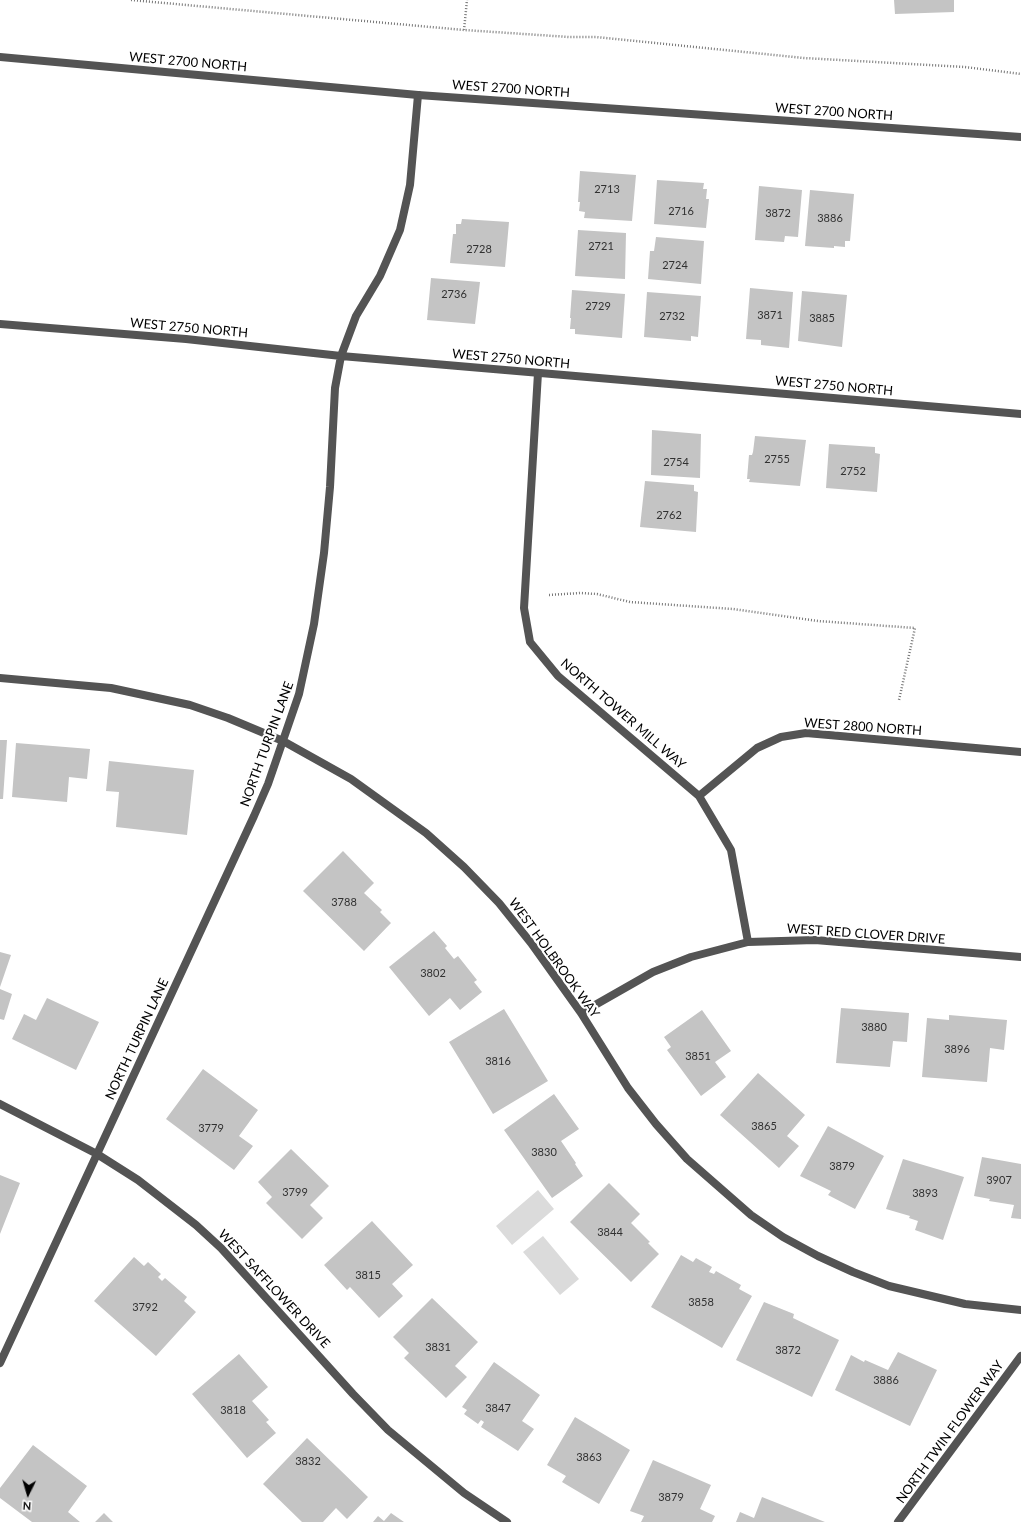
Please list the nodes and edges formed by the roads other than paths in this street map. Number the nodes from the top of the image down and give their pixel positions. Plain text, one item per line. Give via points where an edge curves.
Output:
1 (0, 57) edge
2 (418, 95) junction
3 (1021, 137) edge
4 (0, 324) edge
5 (341, 356) junction
6 (538, 373) junction
7 (1021, 414) edge
8 (0, 678) edge
9 (283, 741) junction
10 (1021, 752) edge
11 (699, 796) junction
12 (748, 942) junction
13 (1021, 957) edge
14 (581, 1013) junction
15 (0, 1104) edge
16 (97, 1154) junction
17 (1021, 1310) edge
18 (1021, 1356) edge
19 (0, 1363) edge
20 (507, 1522) edge
21 (898, 1522) edge

1 - 2 street, WEST 2700 NORTH
2 - 3 street, WEST 2700 NORTH
2 - 5 street, NORTH TURPIN LANE via 410,185 400,230 380,276 356,316
4 - 5 street, WEST 2750 NORTH
5 - 6 street, WEST 2750 NORTH
5 - 9 street, NORTH TURPIN LANE via 335,388 330,487 315,616 299,694
6 - 7 street, WEST 2750 NORTH
6 - 11 street, NORTH TOWER MILL WAY via 524,608 530,642 558,676
8 - 9 street, WEST HOLBROOK WAY via 111,688 150,695 228,718
9 - 14 street, WEST HOLBROOK WAY via 351,779 390,805 464,867 531,943
9 - 16 street, NORTH TURPIN LANE via 257,809
10 - 11 street, WEST 2800 NORTH via 806,733 781,738 757,748
11 - 12 street, NORTH TOWER MILL WAY via 731,850
12 - 13 street, WEST RED CLOVER DRIVE via 815,940
12 - 14 street, WEST RED CLOVER DRIVE via 691,957 653,972
14 - 17 street, WEST HOLBROOK WAY via 628,1088 686,1159 745,1210 783,1237 853,1272 889,1286 965,1304
15 - 16 street, WEST SAFFLOWER DRIVE
16 - 19 street, NORTH TURPIN LANE
16 - 20 street, WEST SAFFLOWER DRIVE via 170,1203 216,1243 388,1430 464,1493
18 - 21 street, NORTH TWIN FLOWER WAY

